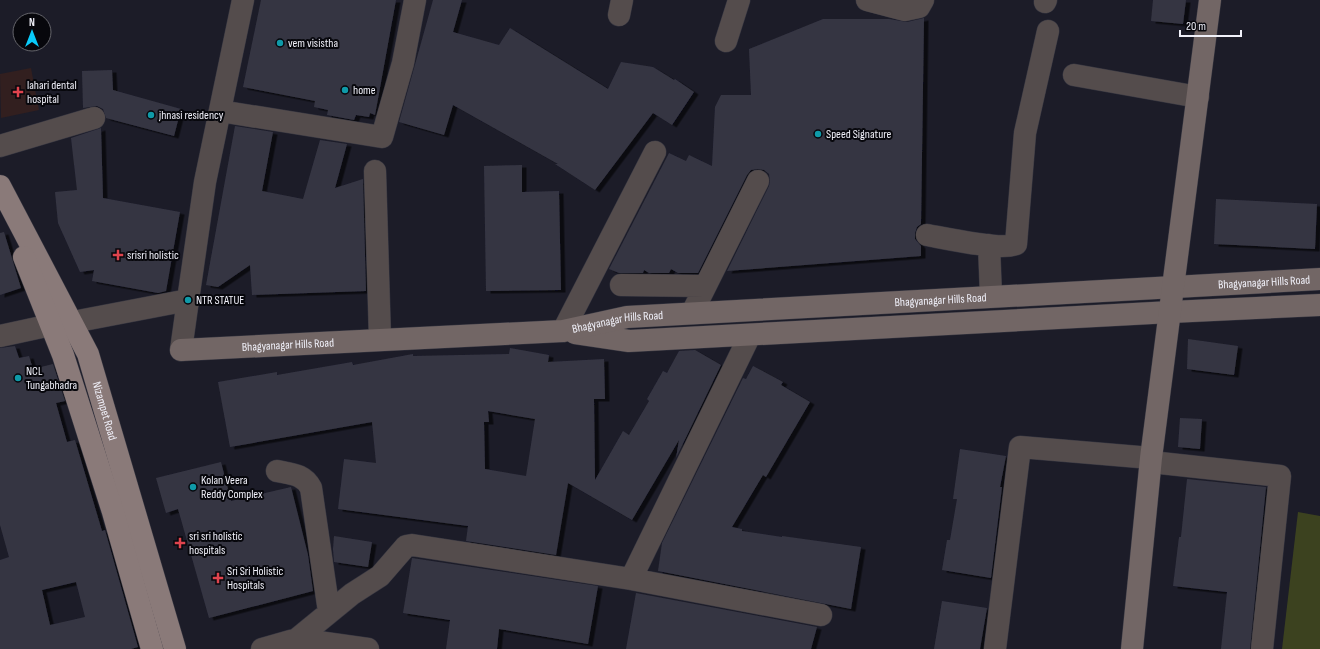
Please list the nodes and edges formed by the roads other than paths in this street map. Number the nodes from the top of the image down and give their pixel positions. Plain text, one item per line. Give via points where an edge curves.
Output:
1 (243, 0) edge
2 (415, 0) edge
3 (739, 0) edge
4 (867, 0) edge
5 (923, 0) edge
6 (1210, 0) edge
7 (1048, 31) dead end
8 (726, 41) dead end
9 (1074, 75) dead end
10 (1198, 97) junction
11 (220, 111) junction
12 (94, 118) dead end
13 (0, 146) edge
14 (655, 152) dead end
15 (375, 171) dead end
16 (758, 181) dead end
17 (0, 186) edge
18 (0, 217) edge
19 (927, 235) dead end
20 (989, 245) junction
21 (1320, 279) edge
22 (621, 286) dead end
23 (705, 286) junction
24 (1174, 286) junction
25 (991, 296) junction
26 (188, 300) junction
27 (931, 300) junction
28 (1320, 306) edge
29 (1171, 312) junction
30 (692, 313) junction
31 (73, 322) junction
32 (51, 325) junction
33 (932, 325) junction
34 (563, 331) junction
35 (0, 336) edge
36 (750, 336) junction
37 (380, 339) junction
38 (181, 350) joint
39 (1151, 460) junction
40 (277, 471) dead end
41 (631, 579) junction
42 (329, 612) junction
43 (821, 615) dead end
44 (297, 639) junction
45 (152, 649) edge
46 (175, 649) edge
47 (262, 649) edge
48 (368, 649) edge
49 (995, 649) edge
50 (1132, 649) edge
51 (1262, 649) edge

1 - 11 street
2 - 11 street via 403,63 382,137
3 - 8 street
4 - 5 street via 905,10 919,6
6 - 10 main road
7 - 20 street via 1025,133 1016,244 1010,247
9 - 10 street
10 - 24 main road
11 - 26 street via 205,182
12 - 13 street
14 - 34 street
15 - 37 street
16 - 23 street
17 - 31 main road, Nizampet Road
18 - 32 main road, Nizampet Road via 25,258
19 - 20 street
20 - 25 street
21 - 24 main road, Bhagyanagar Hills Road
22 - 23 street
23 - 30 street
24 - 25 main road, Bhagyanagar Hills Road
24 - 29 main road
25 - 27 main road, Bhagyanagar Hills Road
26 - 31 street
26 - 38 street
27 - 30 main road, Bhagyanagar Hills Road
27 - 33 main road
28 - 29 main road, Bhagyanagar Hills Road
29 - 33 main road, Bhagyanagar Hills Road
29 - 39 main road
30 - 34 main road, Bhagyanagar Hills Road via 627,317
31 - 46 main road, Nizampet Road via 88,354
32 - 35 street
32 - 45 main road, Nizampet Road via 63,355 112,512
33 - 36 main road, Bhagyanagar Hills Road
34 - 36 main road, Bhagyanagar Hills Road via 630,341
34 - 37 main road, Bhagyanagar Hills Road
36 - 41 street
37 - 38 main road, Bhagyanagar Hills Road
39 - 49 street via 1020,447
39 - 50 main road
39 - 51 street via 1280,476
40 - 42 street via 301,476 311,488
41 - 42 street via 412,545 406,546 380,576
41 - 43 street
42 - 44 street
44 - 47 street
44 - 48 street

